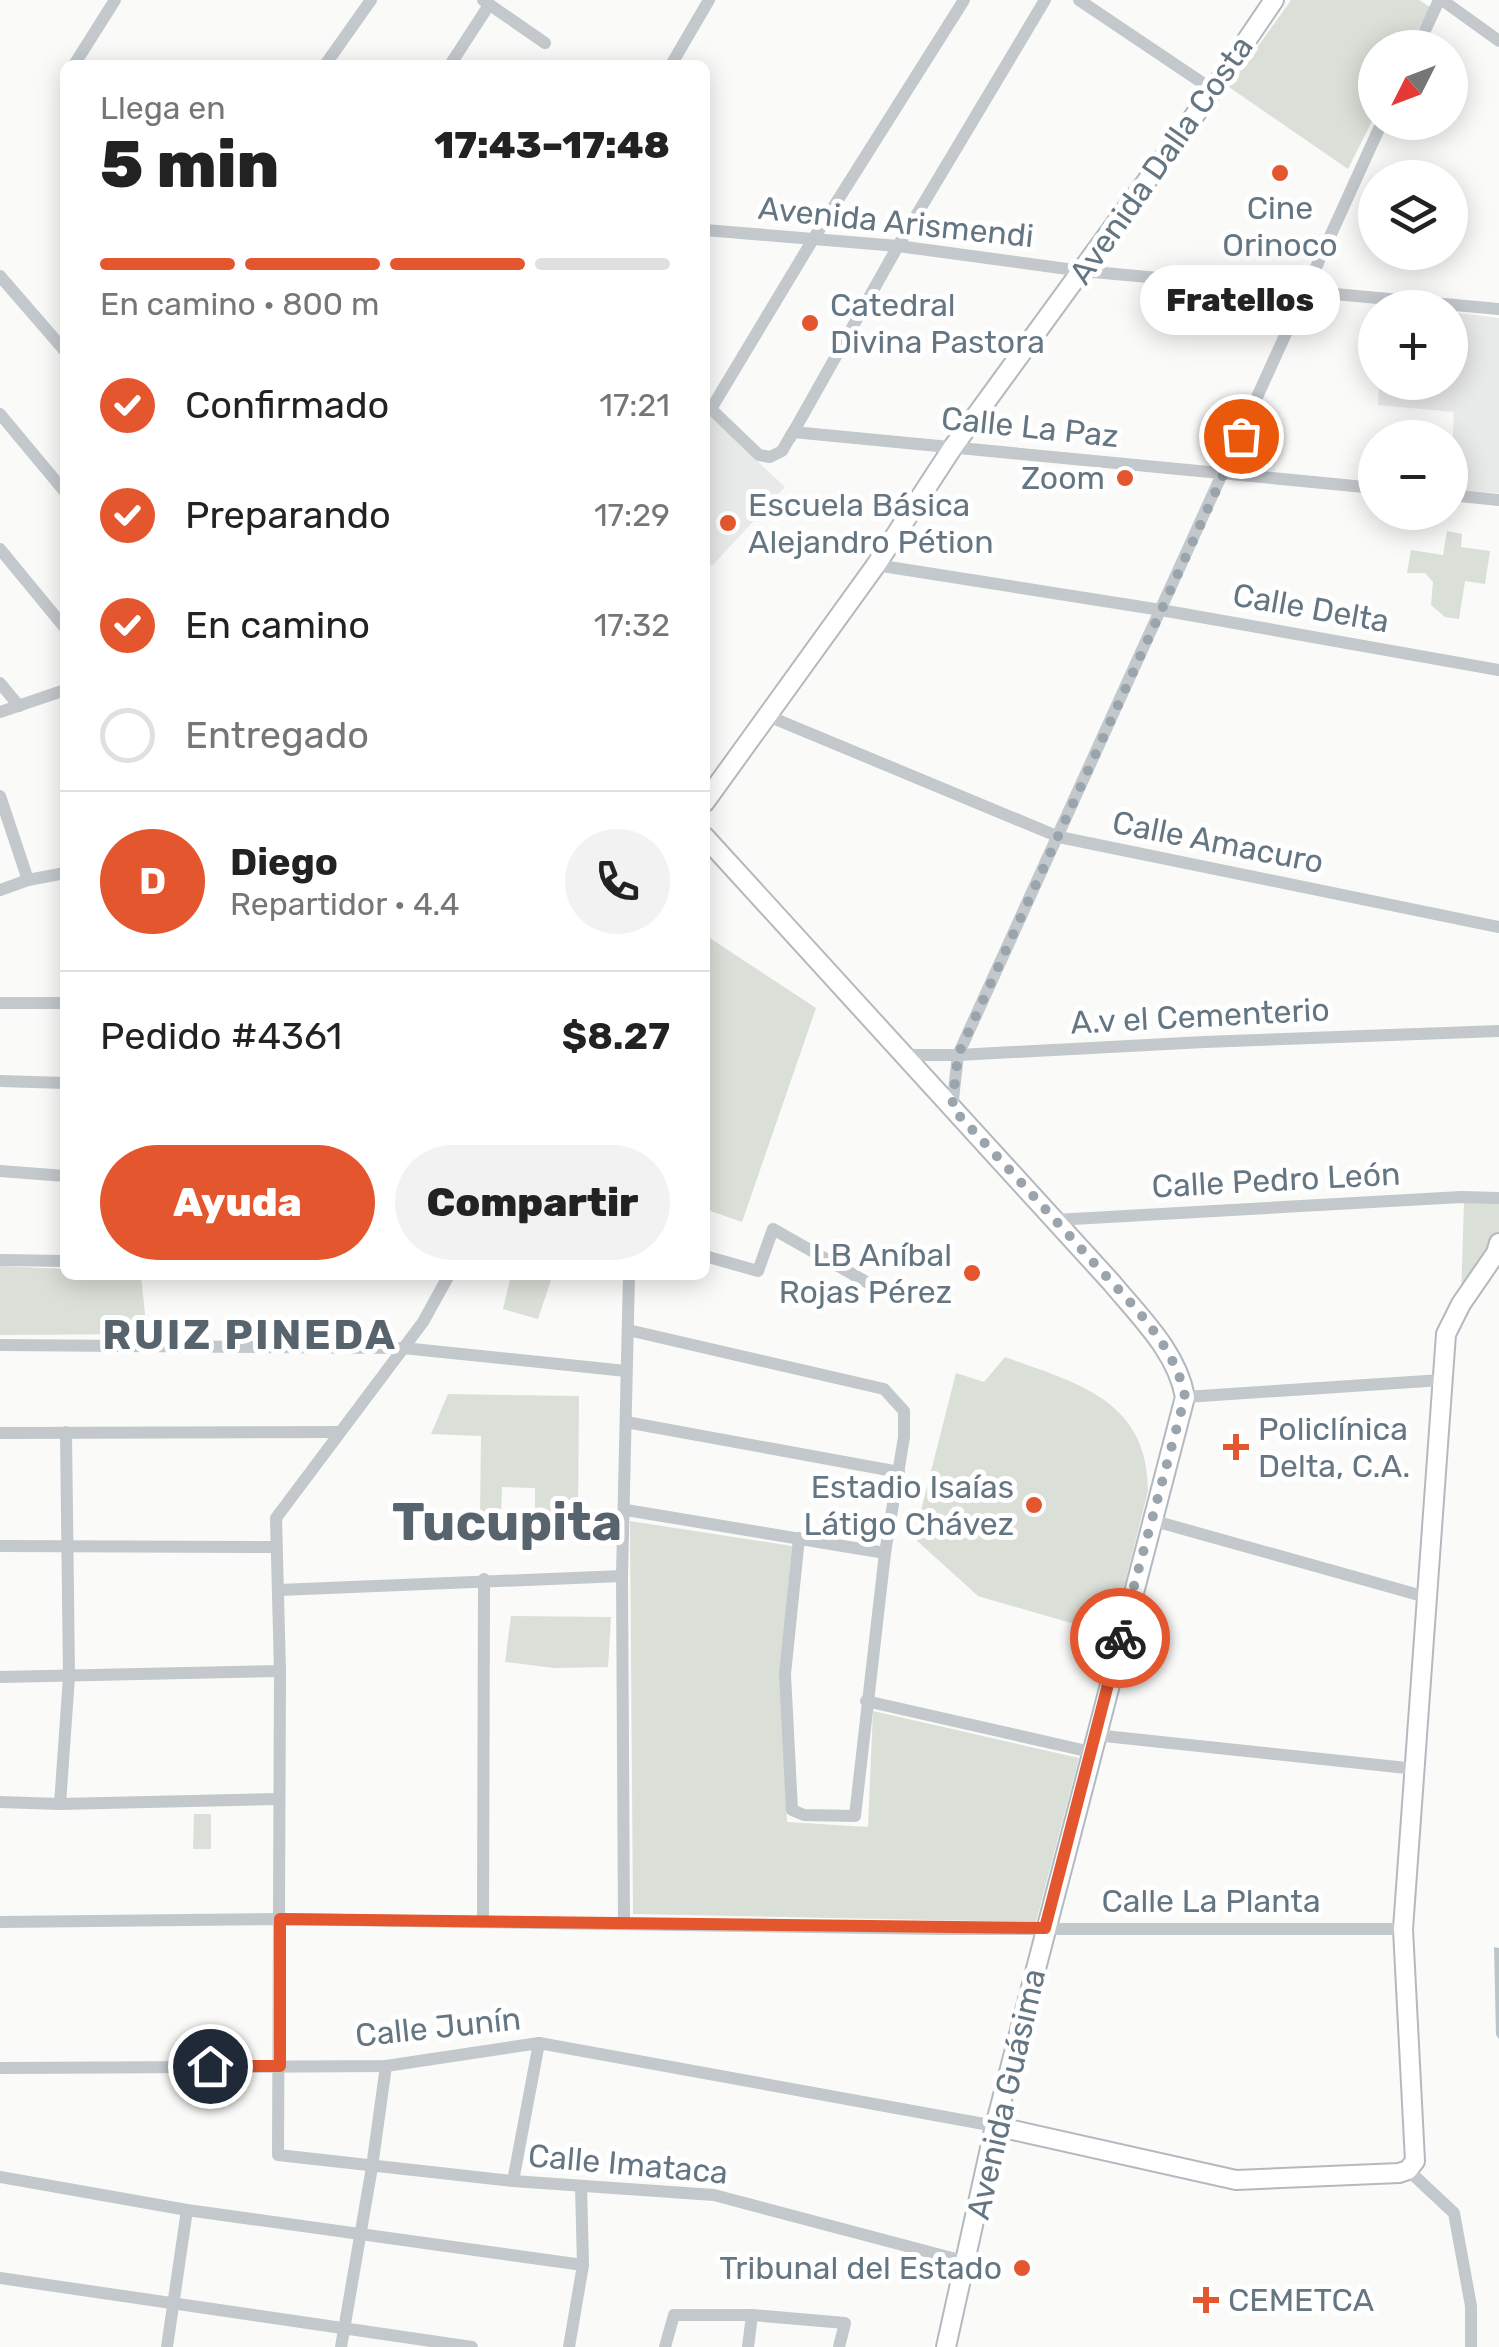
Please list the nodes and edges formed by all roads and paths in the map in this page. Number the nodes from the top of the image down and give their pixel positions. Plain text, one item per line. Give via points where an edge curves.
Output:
1 (115, 0) edge
2 (370, 0) edge
3 (710, 0) edge
4 (964, 0) edge
5 (1046, 0) edge
6 (1079, 0) edge
7 (1274, 0) edge
8 (1441, 0) edge
9 (486, 2) edge
10 (1426, 30) edge
11 (1499, 41) edge
12 (544, 44) dead end
13 (77, 60) edge
14 (328, 60) edge
15 (453, 60) edge
16 (673, 60) edge
17 (1213, 90) junction
18 (1374, 140) edge
19 (710, 230) edge
20 (812, 240) junction
21 (898, 246) junction
22 (1082, 271) junction
23 (0, 276) edge
24 (1304, 291) junction
25 (1499, 309) edge
26 (60, 345) edge
27 (710, 403) edge
28 (710, 408) edge
29 (0, 414) edge
30 (794, 432) junction
31 (953, 447) junction
32 (1225, 473) junction
33 (60, 486) edge
34 (1358, 486) edge
35 (1468, 497) edge
36 (1499, 500) edge
37 (0, 549) edge
38 (876, 565) junction
39 (1161, 610) junction
40 (60, 622) edge
41 (1499, 670) edge
42 (0, 683) edge
43 (60, 692) edge
44 (19, 706) junction
45 (0, 712) edge
46 (768, 716) junction
47 (710, 795) edge
48 (0, 796) edge
49 (1059, 837) junction
50 (710, 842) edge
51 (60, 876) edge
52 (28, 880) junction
53 (0, 890) edge
54 (1499, 927) edge
55 (0, 1003) edge
56 (60, 1003) edge
57 (1499, 1031) edge
58 (903, 1054) junction
59 (958, 1055) junction
60 (0, 1082) edge
61 (60, 1083) edge
62 (952, 1108) junction
63 (0, 1171) edge
64 (60, 1176) edge
65 (1499, 1198) edge
66 (1055, 1220) junction
67 (1498, 1248) edge
68 (710, 1257) edge
69 (0, 1260) edge
70 (60, 1261) edge
71 (447, 1280) edge
72 (628, 1280) edge
73 (878, 1288) dead end
74 (628, 1330) junction
75 (0, 1344) edge
76 (403, 1348) junction
77 (626, 1371) junction
78 (1442, 1380) junction
79 (1185, 1397) junction
80 (626, 1422) junction
81 (66, 1432) junction
82 (340, 1432) junction
83 (0, 1433) edge
84 (898, 1472) junction
85 (626, 1510) junction
86 (1151, 1520) junction
87 (798, 1538) junction
88 (0, 1546) edge
89 (66, 1546) junction
90 (276, 1547) junction
91 (885, 1552) junction
92 (622, 1576) junction
93 (484, 1579) junction
94 (278, 1590) junction
95 (1426, 1597) junction
96 (280, 1671) junction
97 (0, 1677) edge
98 (68, 1677) junction
99 (866, 1701) junction
100 (1093, 1744) junction
101 (1416, 1768) junction
102 (277, 1799) junction
103 (0, 1802) edge
104 (60, 1804) junction
105 (280, 1919) junction
106 (483, 1921) junction
107 (0, 1922) edge
108 (624, 1923) junction
109 (1045, 1928) junction
110 (1403, 1929) junction
111 (538, 2043) junction
112 (280, 2066) junction
113 (386, 2066) junction
114 (0, 2068) edge
115 (995, 2126) junction
116 (372, 2166) junction
117 (1408, 2170) junction
118 (0, 2176) edge
119 (514, 2181) junction
120 (580, 2186) junction
121 (187, 2210) junction
122 (360, 2234) junction
123 (966, 2262) junction
124 (583, 2265) junction
125 (0, 2278) edge
126 (173, 2304) junction
127 (752, 2316) junction
128 (344, 2330) junction
129 (168, 2347) edge
130 (341, 2347) edge
131 (472, 2347) edge
132 (569, 2347) edge
133 (664, 2347) edge
134 (748, 2347) edge
135 (839, 2347) edge
136 (946, 2347) edge
137 (1472, 2347) edge

1 - 13 street
2 - 14 street
3 - 16 street
4 - 20 street
5 - 21 street
6 - 17 street
7 - 17 main road, Avenida Dalla Costa
8 - 10 street
8 - 11 street
9 - 12 street
9 - 15 street
17 - 22 main road, Avenida Dalla Costa
18 - 24 street
19 - 20 street, Avenida Arismendi
20 - 21 street, Avenida Arismendi
20 - 27 street
21 - 22 street, Avenida Arismendi
21 - 30 street
22 - 24 street, Avenida Arismendi
22 - 31 main road, Avenida Dalla Costa
23 - 26 street
24 - 25 street, Avenida Arismendi
24 - 32 street
28 - 30 street via 759,455 782,450
29 - 33 street
30 - 31 street, Calle La Paz
31 - 32 street, Calle La Paz
31 - 38 main road, Avenida Dalla Costa
32 - 34 street, Calle La Paz
32 - 39 street
35 - 36 street
37 - 40 street
38 - 39 street, Calle Delta
38 - 46 main road, Avenida Dalla Costa
39 - 41 street, Calle Delta
39 - 49 street
42 - 44 street
43 - 44 street
44 - 45 street
46 - 47 main road, Avenida Dalla Costa
46 - 49 street, Calle Amacuro
48 - 52 street
49 - 54 street, Calle Amacuro
49 - 59 street
50 - 58 main road
51 - 52 street
52 - 53 street
55 - 56 street
57 - 59 street, A.v el Cementerio
58 - 59 street, A.v el Cementerio
58 - 62 main road
59 - 62 street
60 - 61 street
62 - 66 main road
63 - 64 street
65 - 66 street, Calle Pedro León
66 - 79 main road via 1158,1338
67 - 78 main road via 1446,1334
68 - 73 street via 758,1271 773,1230
69 - 70 street
71 - 76 street
72 - 74 street
74 - 77 street
74 - 84 street via 884,1390 904,1411
75 - 76 street
76 - 77 street
76 - 82 street
77 - 80 street
78 - 79 street
78 - 95 main road
79 - 86 main road, Avenida Guásima
80 - 84 street
80 - 85 street
81 - 82 street
81 - 83 street
81 - 89 street
82 - 90 street via 276,1518
84 - 91 street
85 - 87 street
85 - 92 street
86 - 95 street
86 - 100 main road, Avenida Guásima
87 - 91 street
87 - 99 street via 785,1674 792,1810 856,1816
88 - 89 street
89 - 90 street
89 - 98 street
90 - 94 street
91 - 99 street
92 - 93 street
92 - 108 street
93 - 94 street
93 - 106 street
94 - 96 street
95 - 101 main road
96 - 98 street
96 - 102 street
97 - 98 street
98 - 104 street
99 - 100 street
100 - 101 street
100 - 109 main road, Avenida Guásima
101 - 110 main road
102 - 104 street
102 - 105 street
103 - 104 street
105 - 106 street, Calle La Planta
105 - 107 street, Calle La Planta
105 - 112 street
106 - 108 street, Calle La Planta
108 - 109 street, Calle La Planta
109 - 110 street, Calle La Planta
109 - 115 main road, Avenida Guásima
110 - 117 main road via 1415,2161
111 - 113 street, Calle Junín
111 - 115 street, Calle Junín
111 - 119 street
112 - 113 street, Calle Junín
112 - 114 street, Calle Junín
112 - 116 street, Calle Imataca via 278,2155
113 - 116 street
115 - 117 main road via 1236,2180
115 - 123 main road, Avenida Guásima
116 - 119 street, Calle Imataca
116 - 122 street
117 - 137 street via 1454,2214 1472,2306
118 - 121 street
119 - 120 street, Calle Imataca
120 - 123 street, Calle Imataca via 714,2195
120 - 124 street
121 - 122 street
121 - 126 street
122 - 124 street
122 - 128 street
123 - 136 main road, Avenida Guásima
124 - 132 street
125 - 126 street
126 - 128 street
126 - 129 street
127 - 133 street via 674,2315
127 - 134 street
127 - 135 street via 845,2323
128 - 130 street
128 - 131 street

